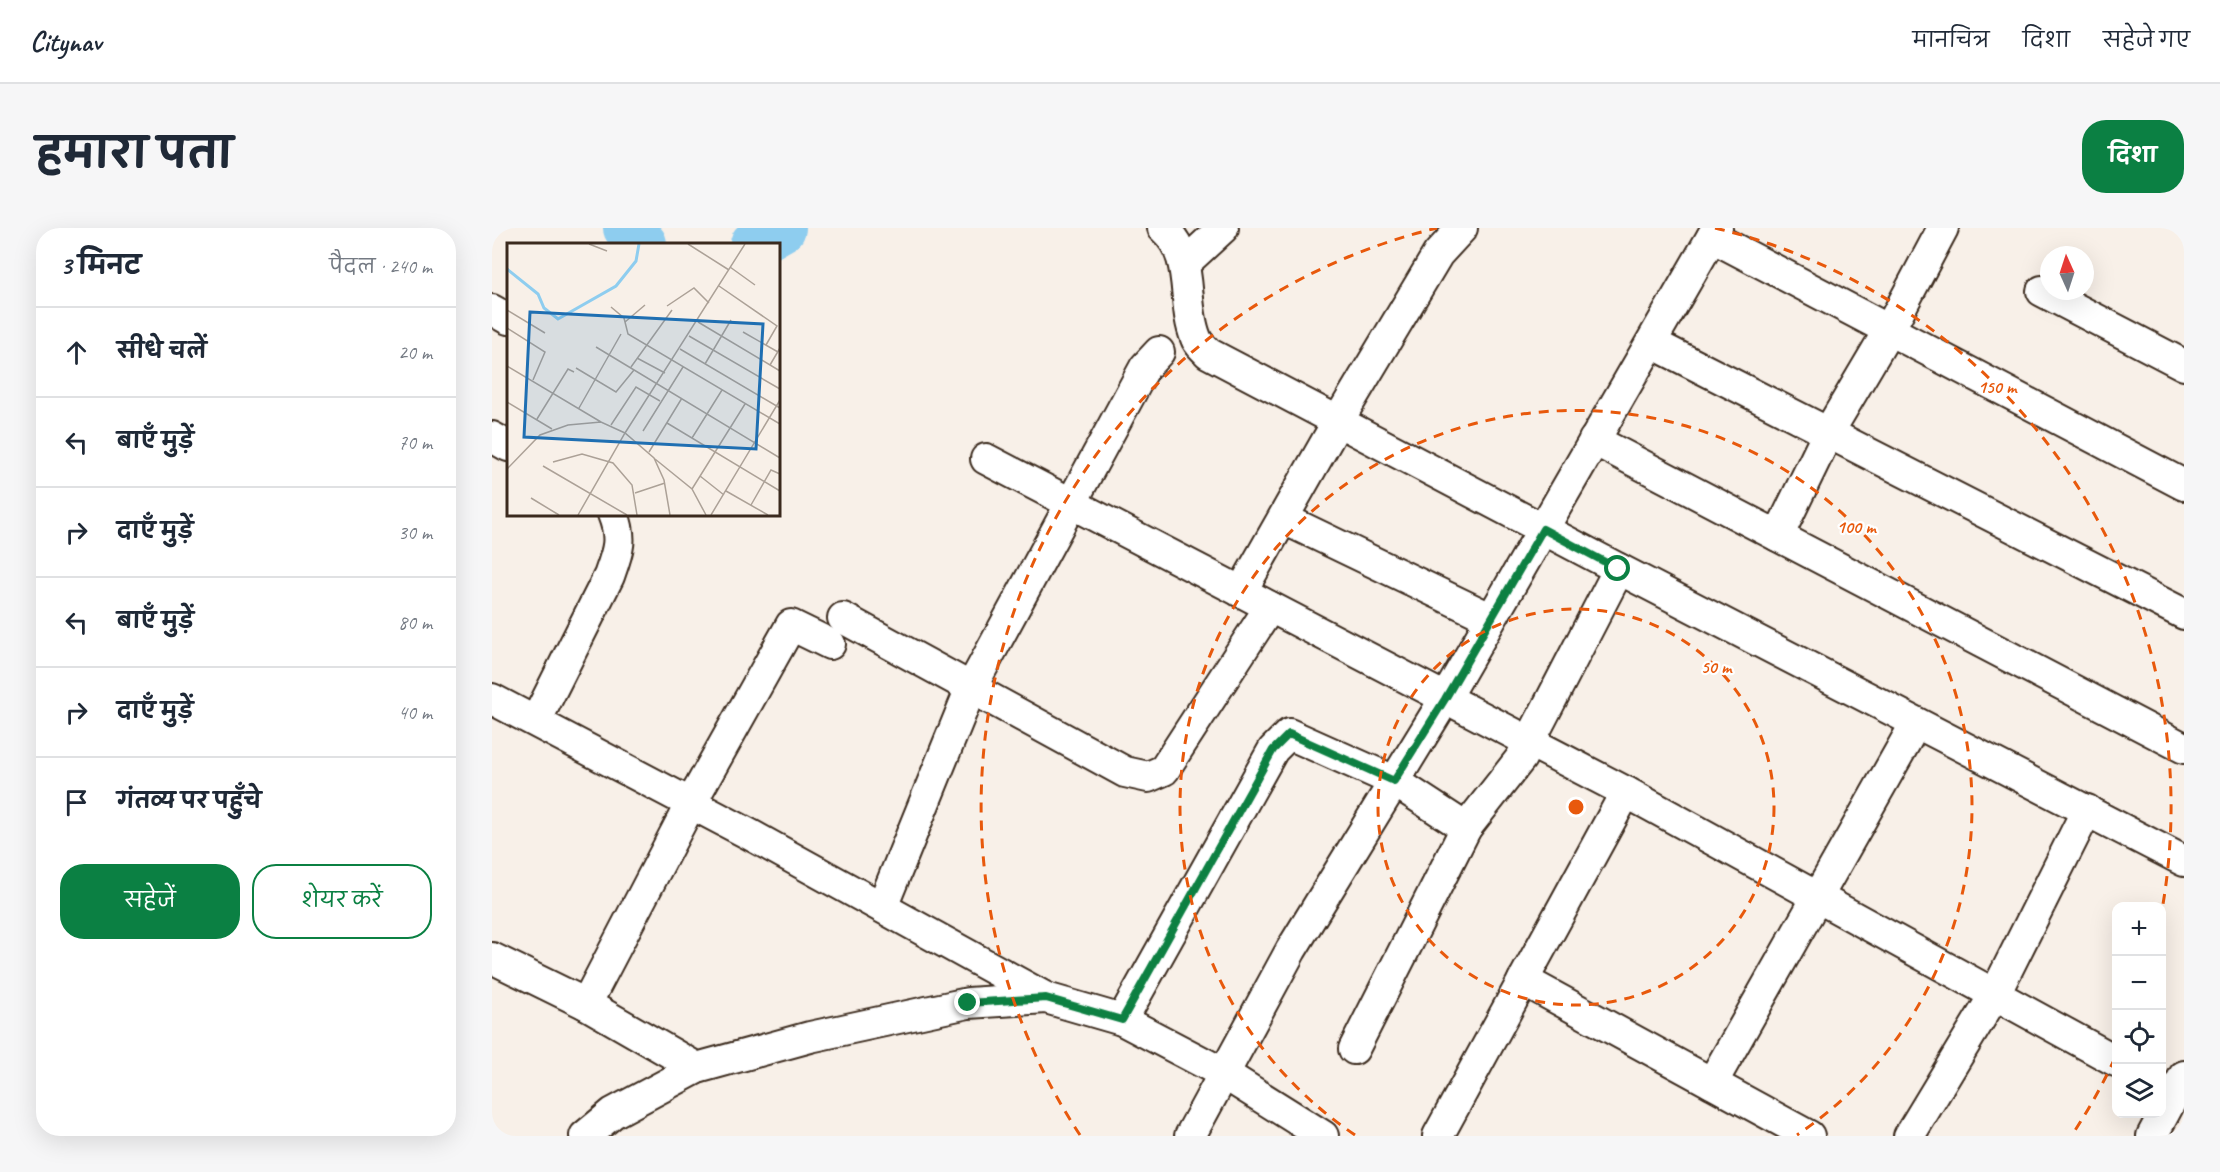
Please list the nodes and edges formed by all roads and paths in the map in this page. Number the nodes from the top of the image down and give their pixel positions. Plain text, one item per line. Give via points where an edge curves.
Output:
1 (1163, 228) edge
2 (1223, 228) edge
3 (1462, 228) edge
4 (1942, 228) edge
5 (1715, 232) edge
6 (1184, 264) junction
7 (2059, 300) edge
8 (492, 310) edge
9 (507, 318) edge
10 (1889, 330) junction
11 (1652, 343) junction
12 (1160, 352) dead end
13 (2184, 365) edge
14 (1338, 421) junction
15 (1828, 433) junction
16 (492, 437) edge
17 (1594, 440) junction
18 (507, 445) edge
19 (986, 459) dead end
20 (2184, 485) edge
21 (1071, 503) junction
22 (614, 516) edge
23 (1284, 519) junction
24 (1543, 529) junction
25 (1778, 536) junction
26 (1618, 569) junction
27 (1241, 592) junction
28 (1270, 607) junction
29 (2184, 614) edge
30 (1490, 618) junction
31 (971, 688) junction
32 (492, 699) edge
33 (1445, 699) junction
34 (536, 721) junction
35 (1916, 723) junction
36 (1529, 742) junction
37 (2184, 748) edge
38 (1394, 781) junction
39 (1626, 792) junction
40 (691, 803) junction
41 (2087, 810) junction
42 (1466, 828) junction
43 (2184, 861) edge
44 (1816, 898) junction
45 (882, 907) junction
46 (492, 958) edge
47 (1523, 980) junction
48 (1995, 994) junction
49 (1046, 998) junction
50 (585, 1004) junction
51 (1122, 1020) junction
52 (1354, 1049) dead end
53 (2112, 1058) edge
54 (697, 1068) junction
55 (1223, 1073) junction
56 (1712, 1083) junction
57 (2176, 1088) edge
58 (585, 1136) edge
59 (1190, 1136) edge
60 (1323, 1136) edge
61 (1438, 1136) edge
62 (1809, 1136) edge
63 (1910, 1136) edge
64 (2152, 1136) edge

1 - 6 street via 1173,237
2 - 6 street
3 - 14 street via 1438,254
4 - 10 street
5 - 10 street
5 - 11 street
6 - 14 street via 1193,327 1202,347
7 - 13 street
8 - 9 street
10 - 15 street
10 - 20 street
11 - 15 street
11 - 17 street
12 - 21 street via 1145,368
14 - 23 street
14 - 24 street
15 - 25 street
15 - 29 street
16 - 18 street
17 - 24 street
17 - 25 street
19 - 21 street
21 - 27 street
21 - 31 street
22 - 34 street via 620,534 609,576
23 - 27 street
23 - 30 street
24 - 26 street
24 - 30 street
25 - 37 street
26 - 35 street
26 - 36 street
27 - 28 street
28 - 31 street via 1164,770 1148,777 1125,772
28 - 33 street
30 - 33 street
31 - 40 street via 836,631 791,624
31 - 45 street
32 - 34 street
33 - 36 street
33 - 38 street
34 - 40 street
35 - 41 street
35 - 44 street
36 - 39 street
36 - 42 street via 1521,758
38 - 42 street
38 - 51 street via 1289,734 1273,750
38 - 55 street via 1291,950
39 - 44 street
39 - 47 street
40 - 45 street
40 - 50 street
41 - 43 street
41 - 48 street
42 - 52 street
44 - 48 street
44 - 56 street
45 - 49 street
46 - 50 street
47 - 56 street
47 - 61 street
48 - 53 street
48 - 63 street
49 - 51 street
49 - 54 street via 957,1006 810,1037
50 - 54 street
51 - 55 street
54 - 58 street via 613,1113
55 - 59 street
55 - 60 street
56 - 62 street
57 - 64 street

